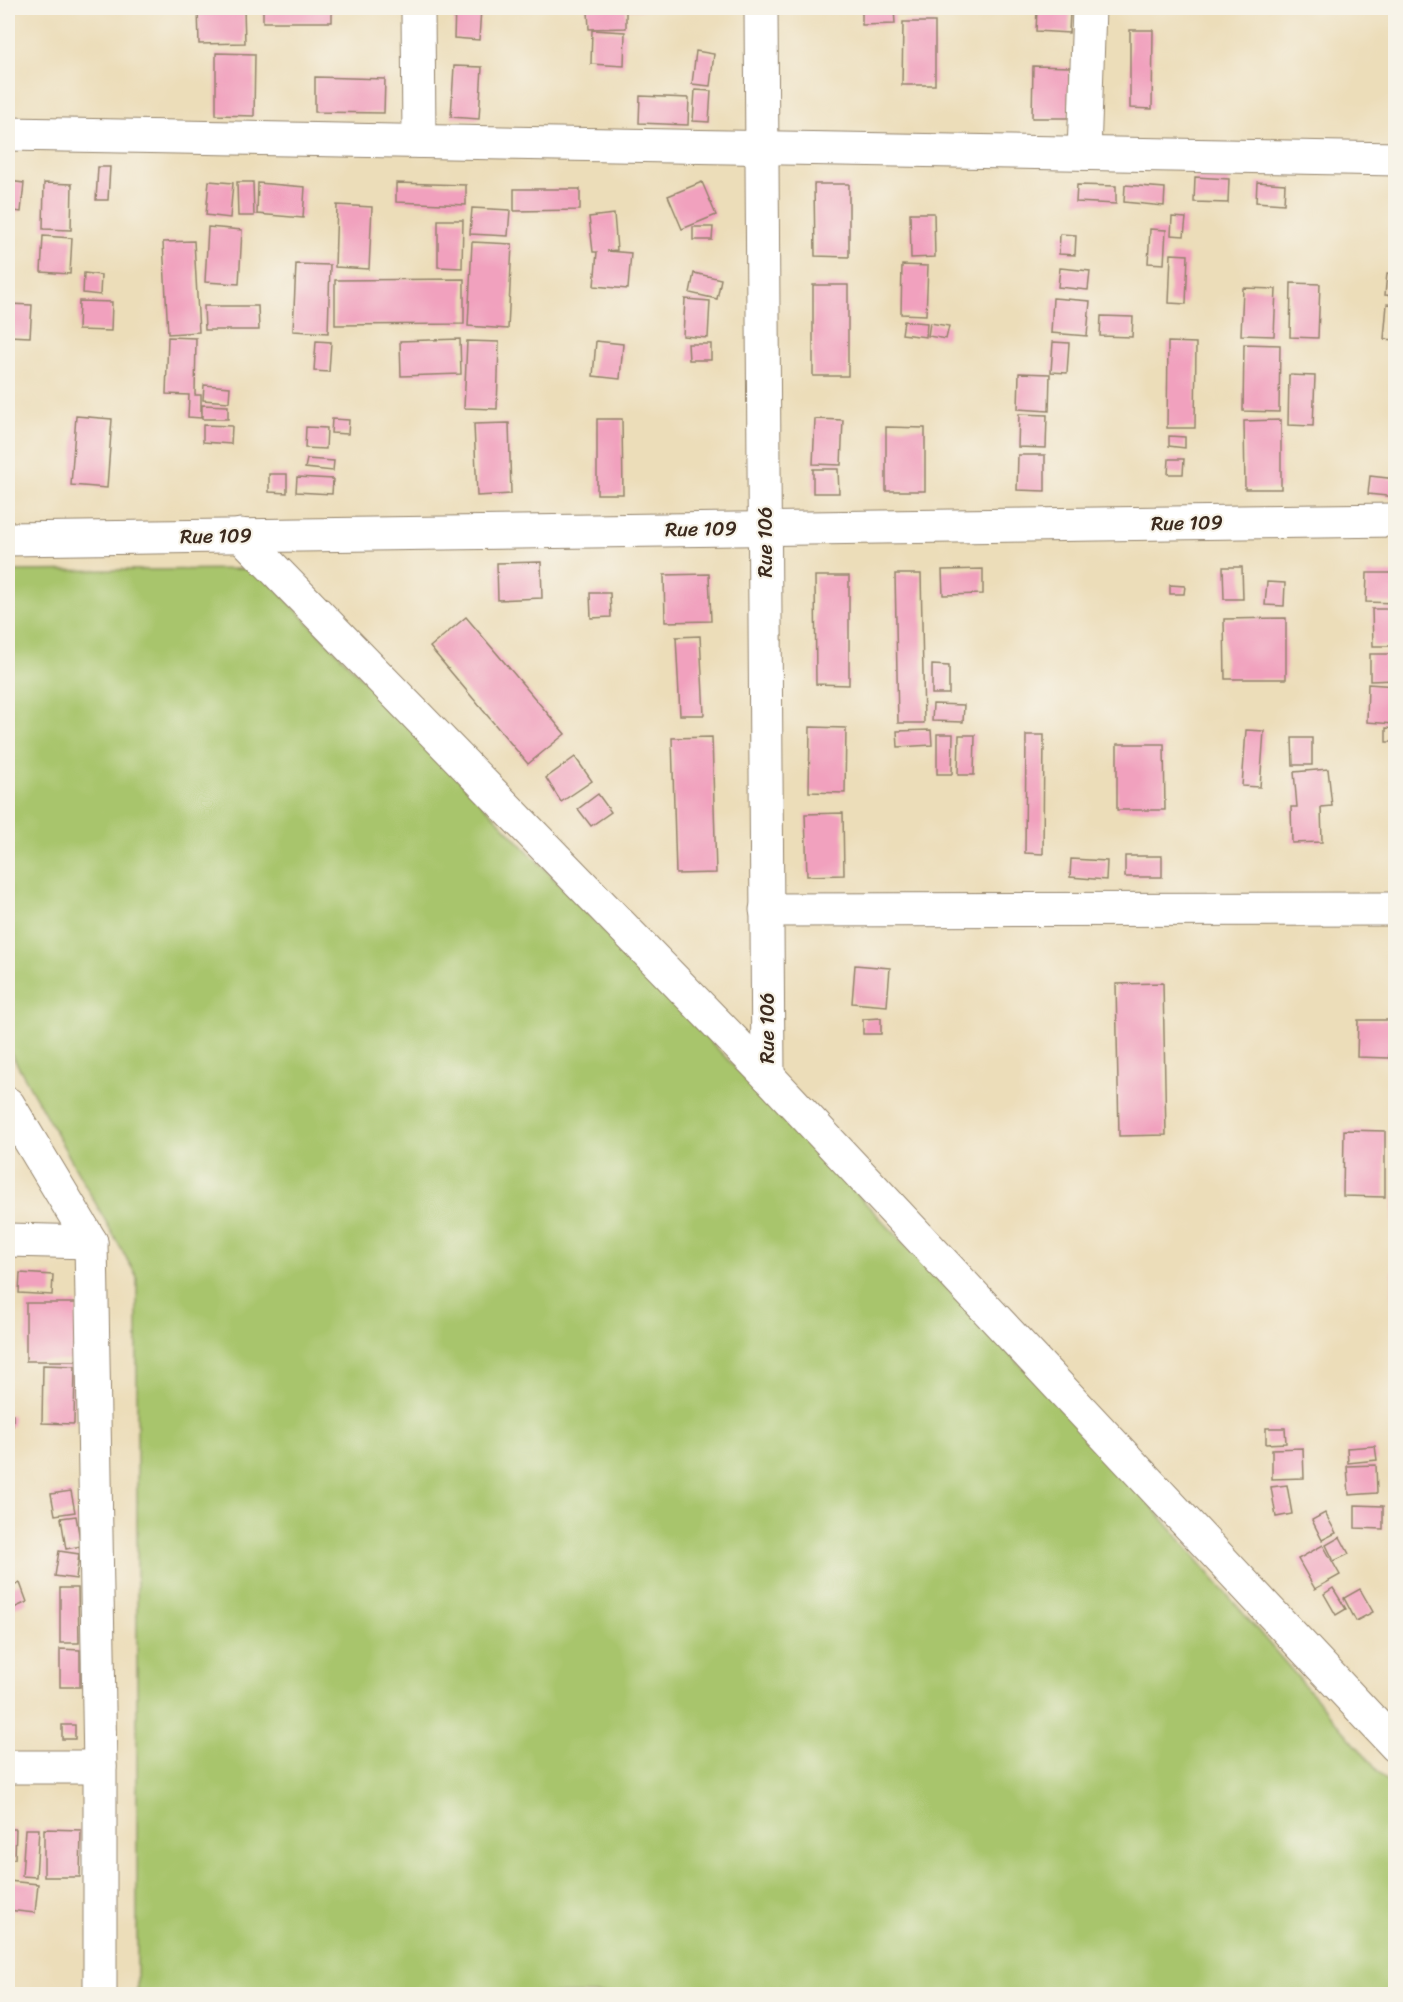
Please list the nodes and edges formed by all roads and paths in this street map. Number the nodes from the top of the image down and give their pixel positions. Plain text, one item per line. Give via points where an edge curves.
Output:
1 (418, 8) edge
2 (761, 8) edge
3 (1089, 8) edge
4 (8, 134) edge
5 (419, 141) junction
6 (762, 147) junction
7 (1084, 153) junction
8 (1395, 159) edge
9 (1395, 520) edge
10 (765, 528) junction
11 (241, 535) junction
12 (8, 538) edge
13 (1395, 909) edge
14 (766, 910) junction
15 (768, 1076) junction
16 (8, 1104) edge
17 (8, 1240) edge
18 (91, 1242) junction
19 (1395, 1746) edge
20 (8, 1767) edge
21 (100, 1767) junction
22 (100, 1995) edge

1 - 5 street
2 - 6 street, Rue 106
3 - 7 street
4 - 5 street
5 - 6 street
6 - 7 street
6 - 10 street, Rue 106
7 - 8 street
9 - 10 street, Rue 109
10 - 11 street, Rue 109
10 - 14 street, Rue 106
11 - 12 street, Rue 109
11 - 15 street
13 - 14 street
14 - 15 street, Rue 106
15 - 19 street
16 - 18 street
17 - 18 street
18 - 21 street
20 - 21 street
21 - 22 street

